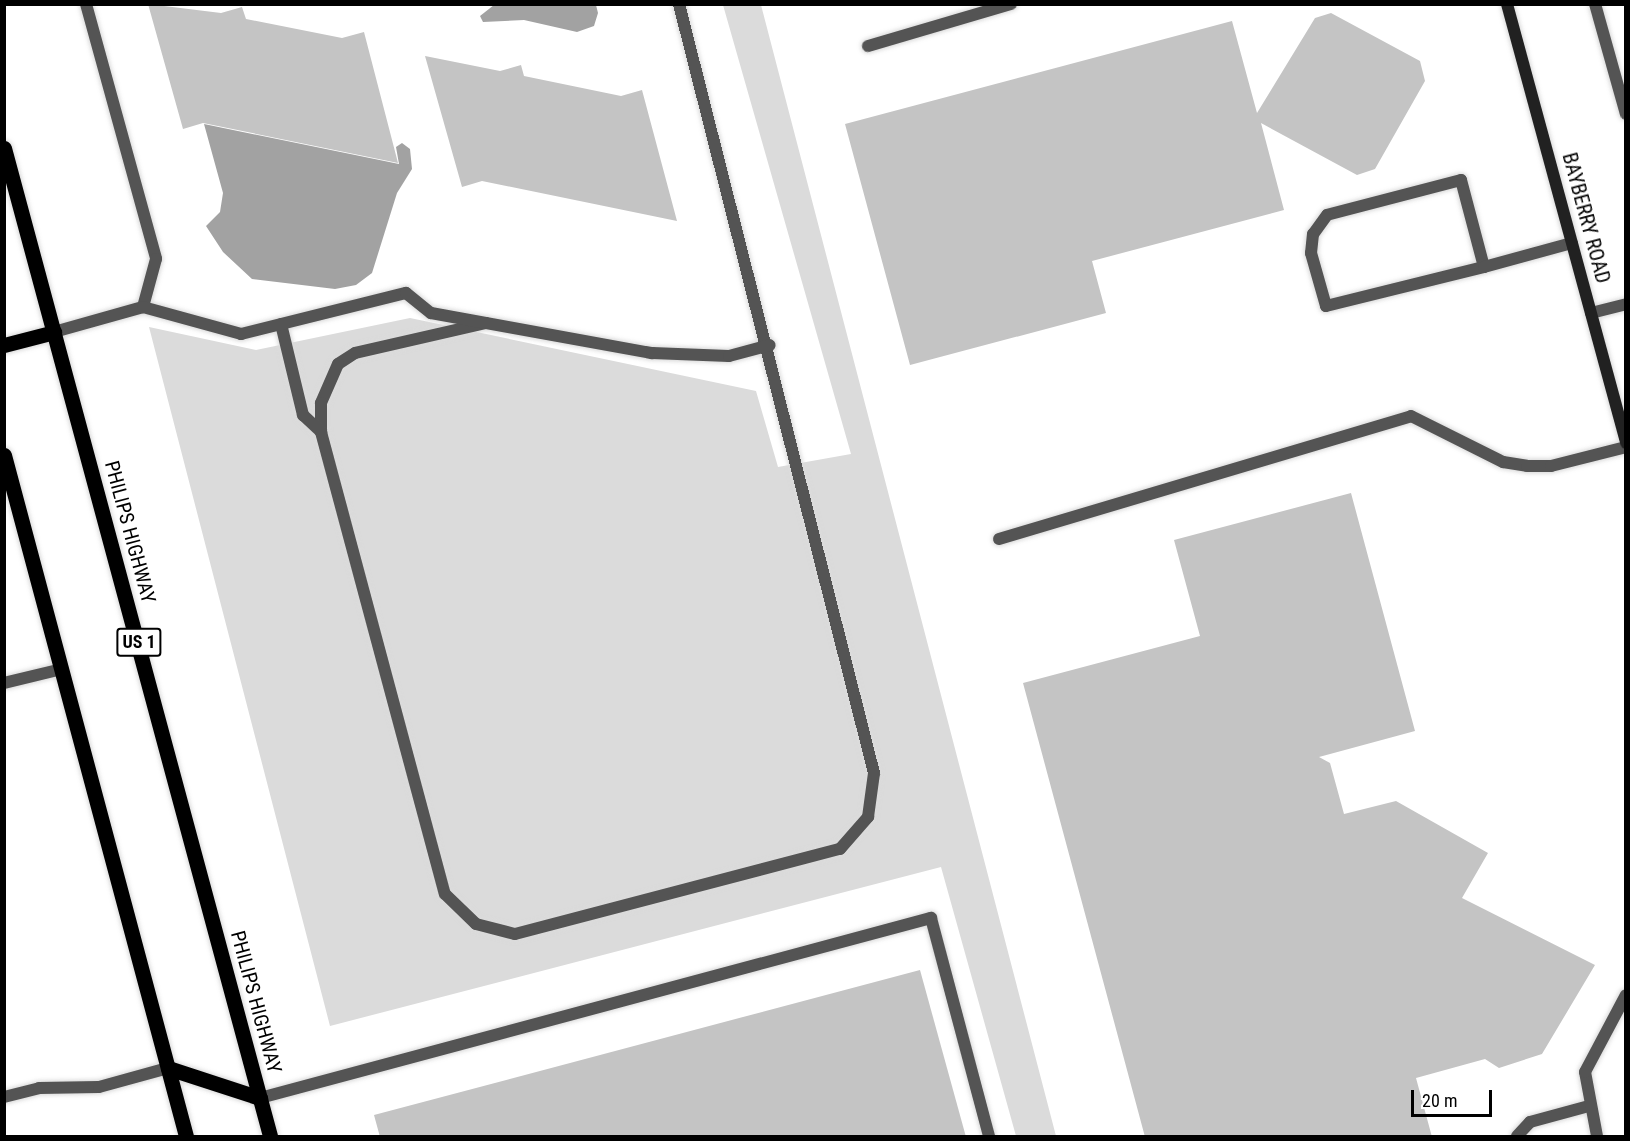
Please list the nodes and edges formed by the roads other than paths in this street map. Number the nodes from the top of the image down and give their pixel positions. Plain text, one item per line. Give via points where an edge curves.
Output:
1 (86, 4) edge
2 (679, 4) edge
3 (1011, 4) edge
4 (1507, 4) edge
5 (1595, 4) edge
6 (868, 46) dead end
7 (1626, 114) edge
8 (4, 148) edge
9 (1572, 243) junction
10 (1484, 267) junction
11 (1626, 304) edge
12 (143, 307) junction
13 (1591, 313) junction
14 (486, 323) junction
15 (281, 324) junction
16 (54, 332) junction
17 (4, 345) edge
18 (770, 345) junction
19 (321, 432) junction
20 (1626, 445) edge
21 (4, 454) edge
22 (999, 539) dead end
23 (62, 669) junction
24 (4, 683) edge
25 (1626, 995) edge
26 (168, 1068) junction
27 (4, 1097) edge
28 (260, 1098) junction
29 (1589, 1107) junction
30 (186, 1137) edge
31 (270, 1137) edge
32 (989, 1137) edge
33 (1517, 1137) edge
34 (1597, 1137) edge

1 - 12 lane via 156,259
2 - 18 lane
3 - 6 lane
4 - 9 street, BAYBERRY ROAD
5 - 7 lane
8 - 16 main road, PHILIPS HIGHWAY / US 1
9 - 10 lane
9 - 13 street, BAYBERRY ROAD
10 - 10 lane via 1326,306 1311,253 1313,234 1327,215 1461,180
11 - 13 lane
12 - 15 lane via 241,334
12 - 16 lane
13 - 20 street, BAYBERRY ROAD
14 - 15 lane via 431,313 406,293
14 - 18 lane via 688,356 729,356
14 - 19 lane via 355,353 327,381
15 - 19 lane via 303,416
16 - 17 main road
16 - 28 main road, PHILIPS HIGHWAY / US 1
18 - 19 lane via 807,518 874,773 868,817 840,849 535,931 495,932 458,911 445,894
20 - 22 lane via 1551,466 1527,466 1503,462 1411,416
21 - 23 main road
23 - 24 lane
23 - 26 main road
25 - 29 lane via 1585,1072
26 - 27 lane via 99,1087 39,1088
26 - 28 main road
26 - 30 main road
28 - 31 main road, PHILIPS HIGHWAY / US 1
28 - 32 lane via 931,918
29 - 33 lane via 1530,1122
29 - 34 lane

